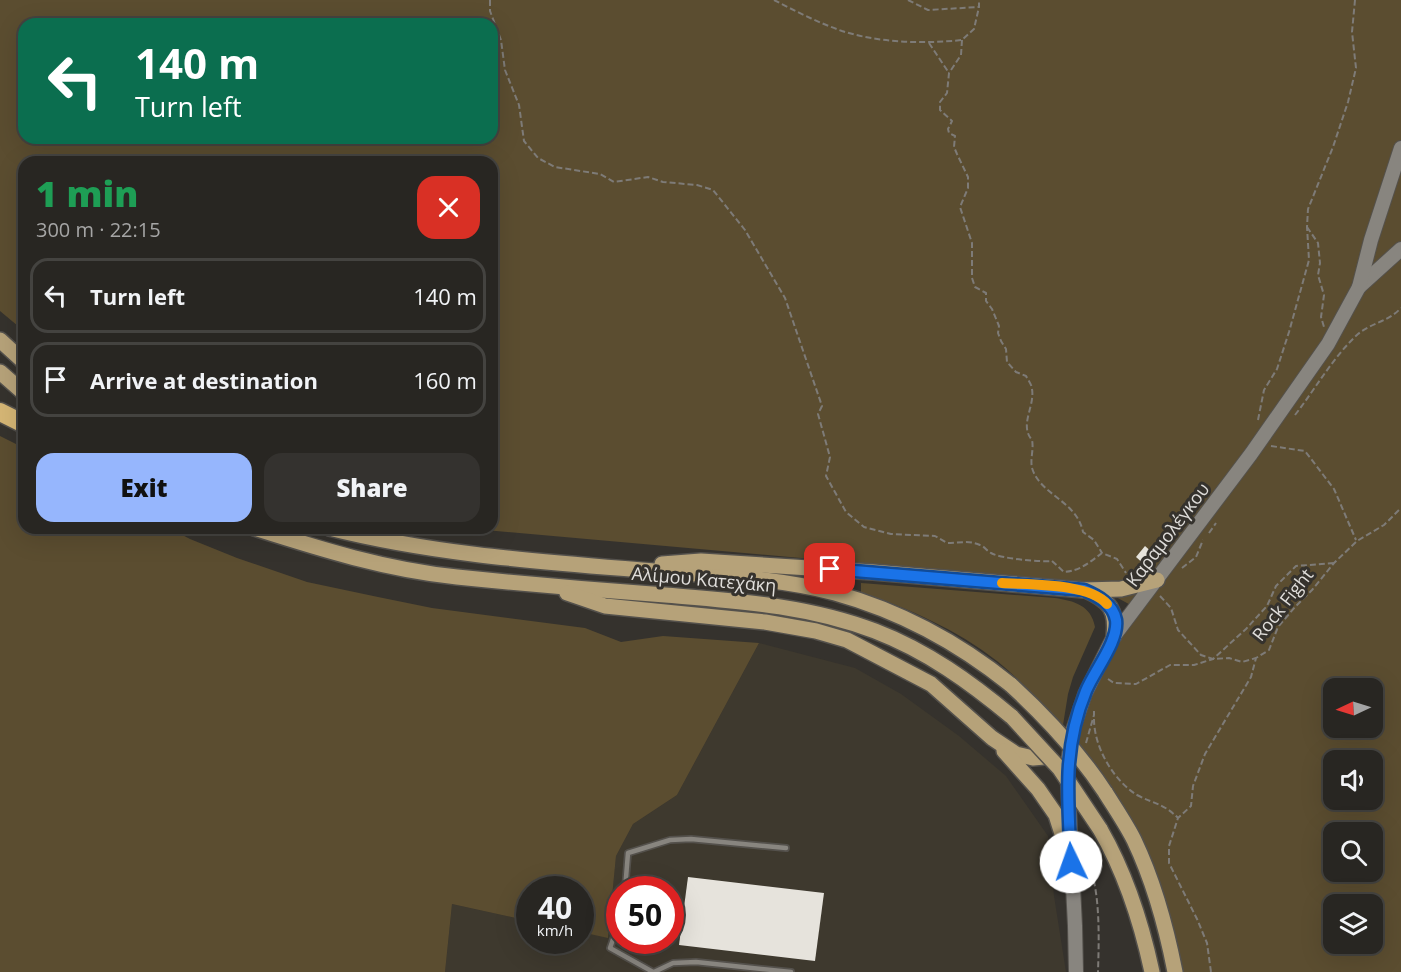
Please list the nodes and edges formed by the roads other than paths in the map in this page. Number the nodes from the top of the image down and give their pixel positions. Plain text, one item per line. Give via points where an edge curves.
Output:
1 (1401, 148) edge
2 (1401, 249) edge
3 (1359, 287) junction
4 (0, 340) edge
5 (18, 356) edge
6 (0, 372) edge
7 (18, 388) edge
8 (0, 412) edge
9 (18, 421) edge
10 (273, 534) edge
11 (354, 534) edge
12 (617, 568) junction
13 (544, 585) junction
14 (1158, 587) junction
15 (1084, 590) junction
16 (1114, 636) junction
17 (992, 738) junction
18 (1070, 741) junction
19 (1044, 757) joint
20 (786, 848) dead end
21 (1071, 862) junction
22 (626, 876) edge
23 (621, 954) edge
24 (653, 972) edge
25 (791, 972) edge
26 (1076, 972) edge
27 (1152, 972) edge
28 (1176, 972) edge

1 - 3 street
2 - 3 street
3 - 14 street, Καραμολέγκου via 1272,435
4 - 5 main road
6 - 7 main road
8 - 9 highway
10 - 13 main road, Αλίμου Κατεχάκη via 380,564 454,577
11 - 12 main road, Αλίμου Κατεχάκη via 455,553
12 - 15 main road via 701,561
12 - 28 main road, Αλίμου Κατεχάκη, bridge via 747,579 835,593 936,633 970,654 1011,685 1063,735 1105,792 1152,881
13 - 17 main road via 605,606 765,622 847,640 931,684
13 - 27 main road, Αλίμου Κατεχάκη, bridge via 785,607 830,616 895,639 938,661 1012,717 1060,769 1110,846 1130,890
14 - 15 main road
14 - 16 street, Καραμολέγκου
15 - 16 main road via 1112,609 1116,620
16 - 18 street, Καραμολέγκου via 1085,694
17 - 19 main road via 1017,754
17 - 21 main road via 1056,815
18 - 19 street via 1052,756
18 - 21 street, Καραμολέγκου via 1067,785
20 - 22 lane via 670,840 628,853
21 - 26 street, Καραμολέγκου
23 - 24 lane
24 - 25 lane via 673,963 696,962

